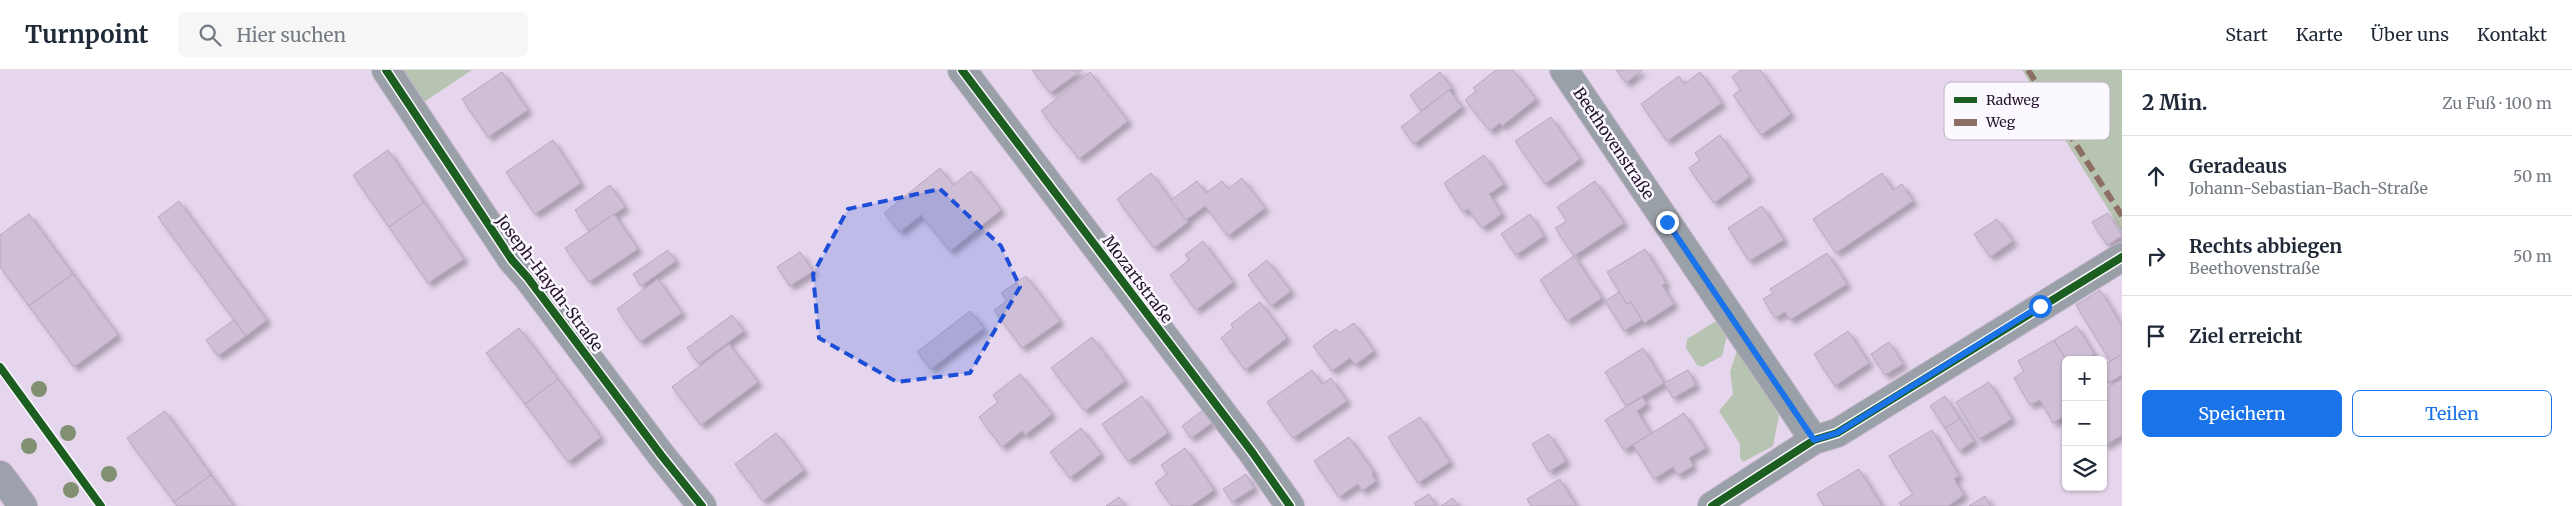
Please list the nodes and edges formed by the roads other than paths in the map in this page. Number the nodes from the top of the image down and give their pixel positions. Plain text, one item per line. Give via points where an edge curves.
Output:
1 (386, 70) edge
2 (962, 70) edge
3 (1564, 70) edge
4 (2122, 256) edge
5 (1814, 440) junction
6 (0, 475) edge
7 (23, 506) edge
8 (702, 506) edge
9 (1290, 506) edge
10 (1712, 506) edge

1 - 8 street, Joseph-Haydn-Straße via 512,260
2 - 9 street, Mozartstraße
3 - 5 street, Beethovenstraße
4 - 5 street via 1837,433
5 - 10 street
6 - 7 main road

